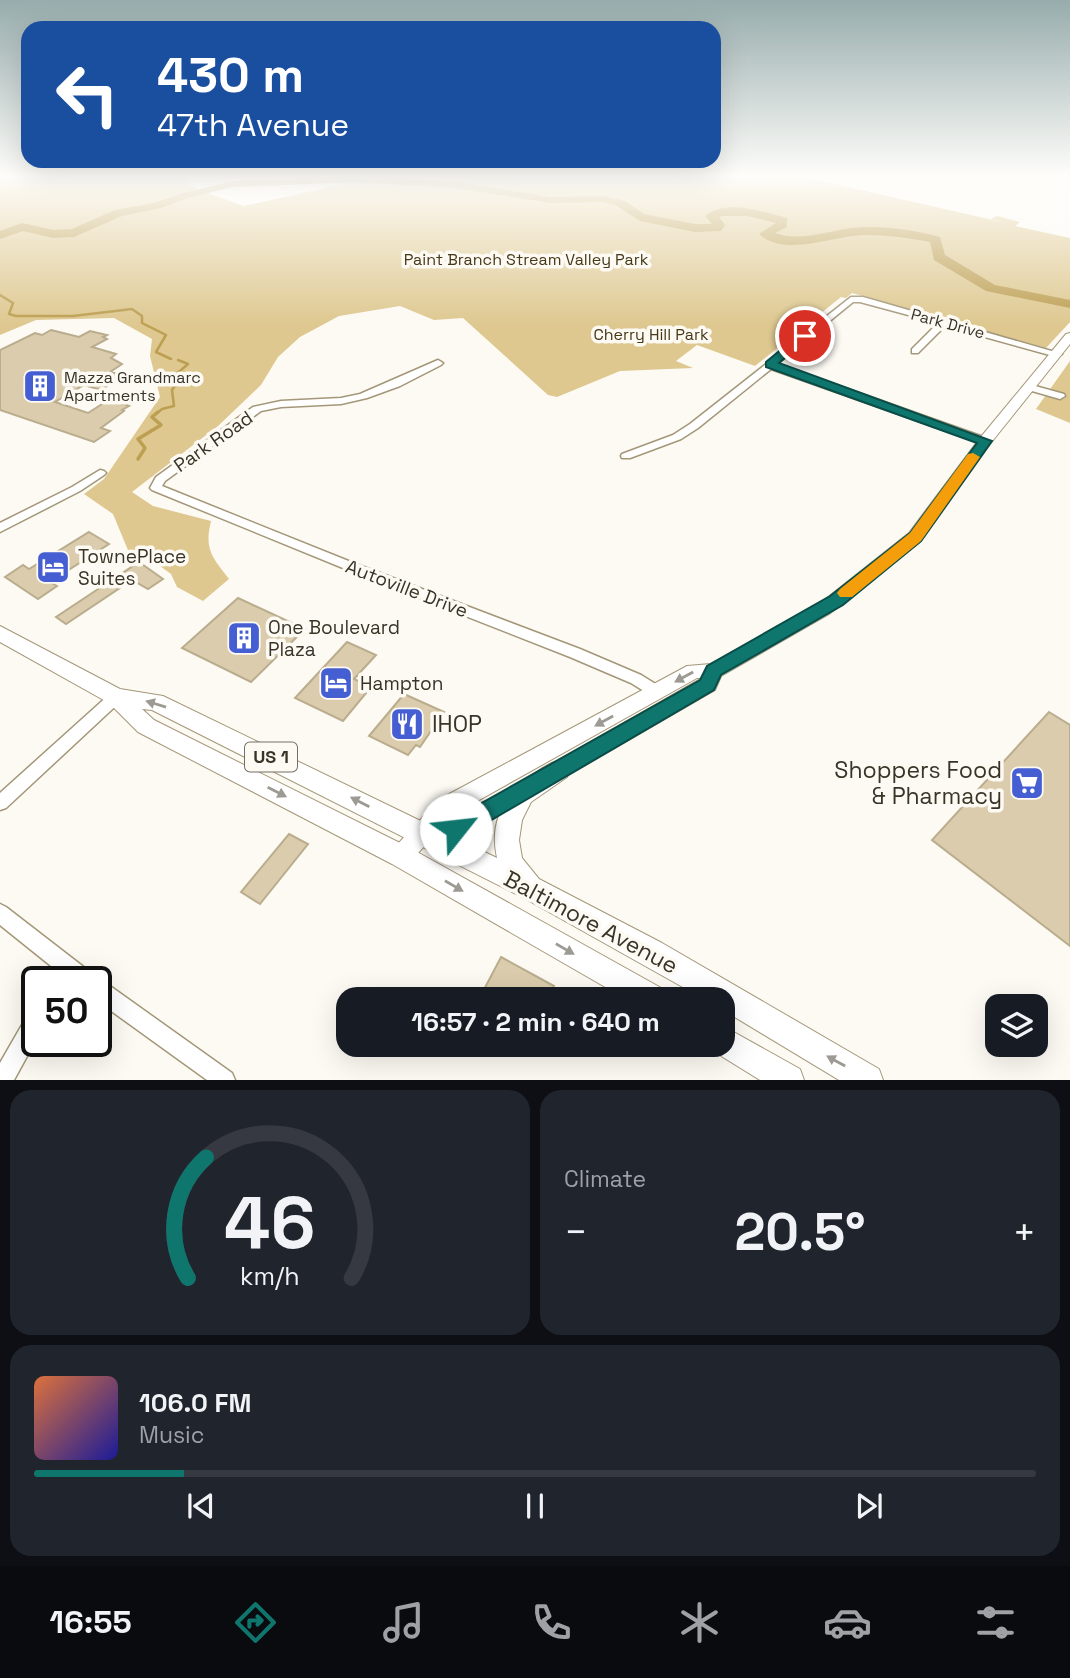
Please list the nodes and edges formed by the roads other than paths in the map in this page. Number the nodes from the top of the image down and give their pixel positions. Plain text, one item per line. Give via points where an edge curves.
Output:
1 (944, 322) junction
2 (1070, 336) edge
3 (915, 351) dead end
4 (1057, 354) junction
5 (438, 363) dead end
6 (770, 365) junction
7 (1028, 387) junction
8 (1060, 396) dead end
9 (985, 441) junction
10 (626, 456) dead end
11 (100, 473) dead end
12 (156, 488) joint
13 (0, 528) edge
14 (0, 633) edge
15 (714, 671) junction
16 (657, 692) junction
17 (116, 697) junction
18 (559, 770) junction
19 (0, 803) edge
20 (421, 833) junction
21 (401, 856) junction
22 (533, 889) junction
23 (0, 914) edge
24 (61, 966) edge
25 (632, 987) edge
26 (112, 999) edge
27 (21, 1046) edge
28 (735, 1048) edge
29 (2, 1080) edge
30 (225, 1080) edge
31 (789, 1080) edge
32 (868, 1080) edge

1 - 3 street
1 - 4 street, Park Drive
1 - 6 street, Park Drive via 851,300
2 - 4 main road
4 - 7 main road
5 - 12 street, Park Road via 355,399 257,409 160,479
6 - 9 street
6 - 10 street via 677,437
7 - 8 street
7 - 9 main road
9 - 15 main road via 915,537 896,554 823,610
11 - 13 street
12 - 16 street, Autoville Drive via 604,665
14 - 17 main road, Baltimore Avenue / US 1
15 -> 16 main road via 694,671
15 - 18 main road via 708,685
16 -> 20 main road via 448,806
17 - 19 street
20 -> 17 main road, Baltimore Avenue / US 1 via 155,702
17 -> 21 main road, Baltimore Avenue / US 1 via 146,726
18 - 20 main road via 456,829
18 - 22 main road via 523,795 512,814 508,852 513,866
20 - 21 main road
20 - 22 main road, Baltimore Avenue / US 1
21 -> 25 main road, Baltimore Avenue / US 1
32 -> 22 main road, Baltimore Avenue / US 1
23 - 24 street
26 - 30 street
27 - 29 street
28 - 31 main road

